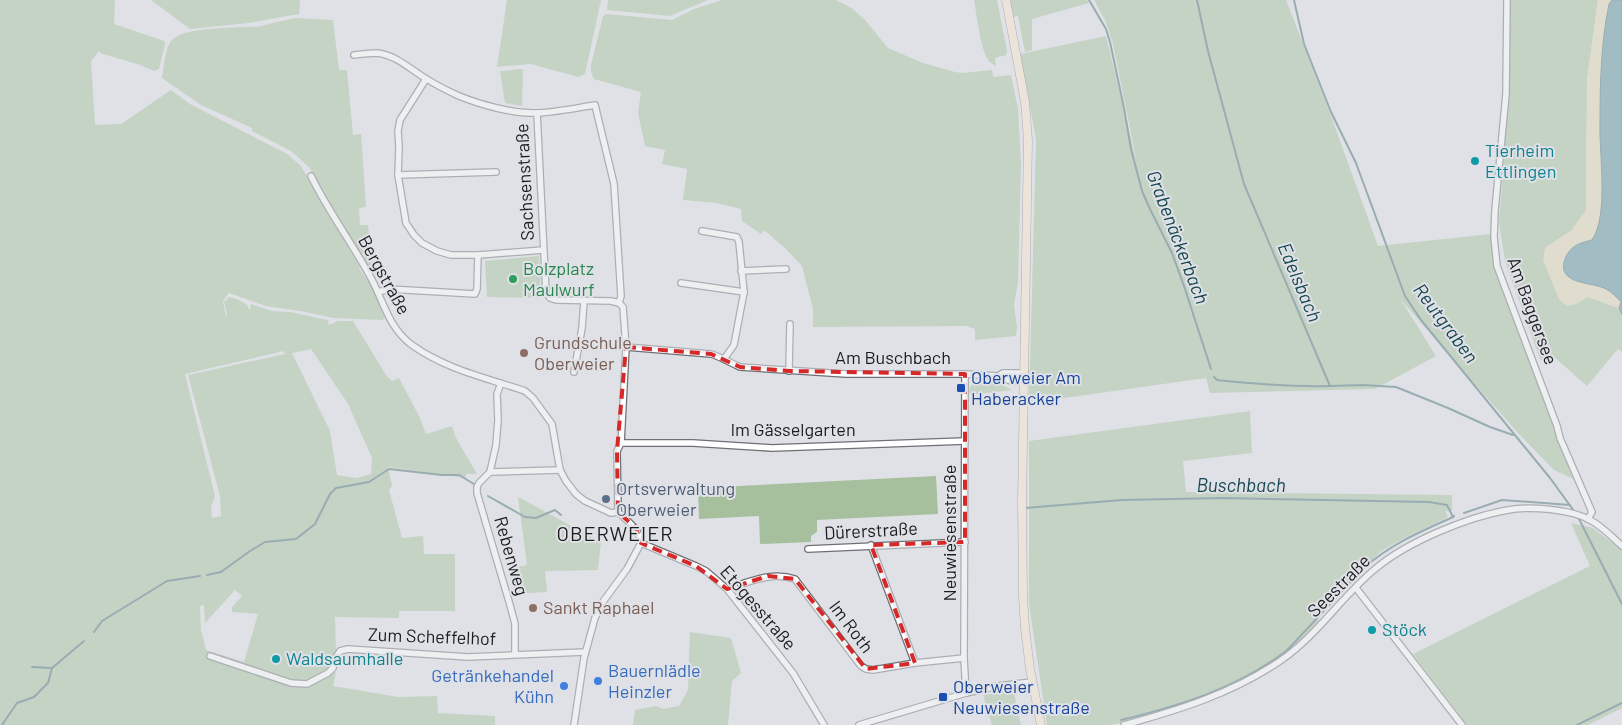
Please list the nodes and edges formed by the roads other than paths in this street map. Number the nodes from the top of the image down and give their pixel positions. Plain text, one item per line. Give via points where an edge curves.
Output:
1 (1006, 0) edge
2 (1507, 0) edge
3 (354, 55) dead end
4 (426, 79) junction
5 (537, 113) junction
6 (496, 172) dead end
7 (398, 175) junction
8 (311, 176) dead end
9 (702, 231) dead end
10 (543, 250) junction
11 (478, 255) junction
12 (786, 269) dead end
13 (742, 272) junction
14 (681, 283) dead end
15 (378, 292) junction
16 (744, 292) junction
17 (584, 301) junction
18 (619, 302) junction
19 (790, 324) dead end
20 (626, 347) junction
21 (724, 359) junction
22 (789, 371) junction
23 (574, 372) dead end
24 (1025, 373) junction
25 (965, 374) junction
26 (998, 376) junction
27 (1024, 382) junction
28 (501, 383) junction
29 (965, 441) junction
30 (621, 443) junction
31 (560, 470) junction
32 (490, 472) junction
33 (618, 512) junction
34 (1585, 518) junction
35 (965, 542) junction
36 (641, 543) junction
37 (871, 545) junction
38 (1622, 546) edge
39 (808, 549) dead end
40 (1356, 588) junction
41 (727, 589) junction
42 (585, 652) junction
43 (515, 654) junction
44 (210, 656) dead end
45 (964, 658) junction
46 (915, 663) junction
47 (1032, 682) junction
48 (966, 693) junction
49 (574, 725) edge
50 (824, 725) edge
51 (859, 725) edge
52 (1041, 725) edge
53 (1124, 725) edge
54 (1462, 725) edge

1 - 24 main road via 1025,102 1028,140
2 - 34 street, Am Baggersee via 1506,94 1495,207 1497,266 1560,438 1592,512
3 - 4 street via 384,55
4 - 5 street via 461,97 491,106
4 - 7 street via 400,120
5 - 10 street, Sachsenstraße
5 - 18 street via 595,105 614,184
6 - 7 street
7 - 11 street via 406,223 422,243 437,252 451,255
8 - 15 street, Bergstraße
9 - 13 street via 736,237
10 - 11 street
10 - 17 street, Sachsenstraße via 546,293 550,298
11 - 15 street via 475,294 389,289
12 - 13 street
13 - 16 street
14 - 16 street
15 - 28 street, Bergstraße via 390,322 411,344 452,367
16 - 21 street via 734,345
17 - 18 street, Sachsenstraße
17 - 23 street
18 - 20 street via 623,307
19 - 22 street
20 - 21 street, Am Buschbach via 712,354
20 - 30 street
21 - 22 street, Am Buschbach via 740,367
22 - 25 street, Am Buschbach
24 - 26 street, Am Buschbach
24 - 27 main road
25 - 26 street, Am Buschbach
25 - 29 street, Neuwiesenstraße
26 - 27 street, Am Buschbach
27 - 47 main road via 1023,596
28 - 31 street, Bergstraße via 525,391 548,417
28 - 32 street, Rebenweg via 497,394 496,445
29 - 30 street, Im Gässelgarten via 772,448
29 - 35 street, Neuwiesenstraße
30 - 33 street via 617,450
31 - 32 street
31 - 33 street, Bergstraße via 576,494 585,501 611,513
32 - 43 street, Rebenweg via 476,487 510,605
33 - 36 street via 636,528
34 - 38 street, Seestraße via 1599,525
34 - 40 street, Seestraße via 1534,509 1510,509 1488,514 1400,551 1373,570
35 - 37 street, Dürerstraße
35 - 45 street, Neuwiesenstraße
36 - 41 street, Etogesstraße via 706,571
36 - 42 street via 602,603
37 - 39 street, Dürerstraße
37 - 46 street
40 - 53 street, Seestraße via 1308,638 1255,677 1196,703
40 - 54 street
41 - 46 street, Im Roth via 768,576 795,580 861,666 873,670
41 - 50 street, Etogesstraße via 793,673
42 - 43 street, Zum Scheffelhof
42 - 49 street
43 - 44 street, Zum Scheffelhof via 468,656 348,649 340,651 328,673 307,684 292,684
45 - 46 street, Im Roth
45 - 48 street, Neuwiesenstraße
47 - 48 street
47 - 52 main road
48 - 51 street

